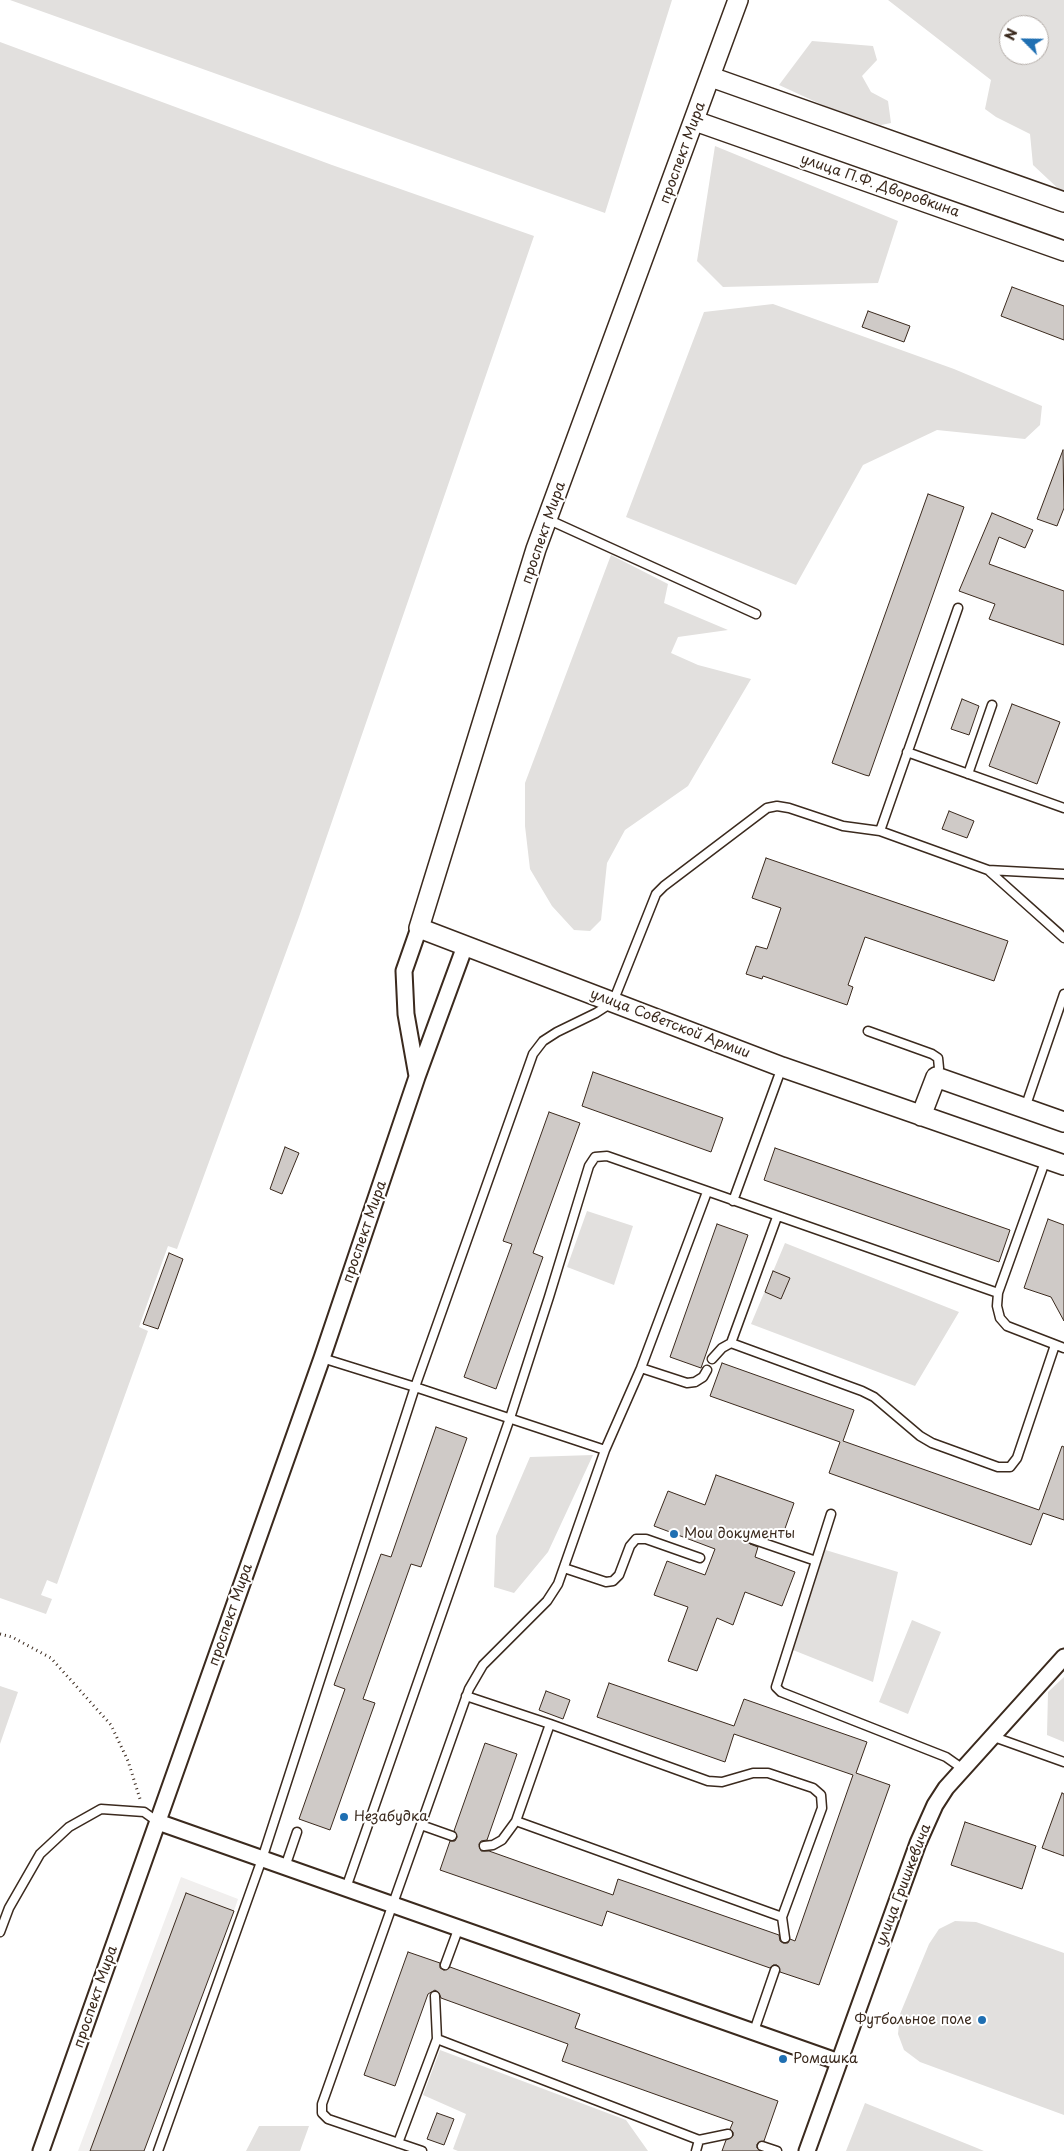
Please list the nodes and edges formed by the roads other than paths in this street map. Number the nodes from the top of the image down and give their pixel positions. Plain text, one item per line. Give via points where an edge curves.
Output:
1 (738, 0) edge
2 (711, 77) junction
3 (695, 120) junction
4 (1064, 202) edge
5 (1064, 251) edge
6 (548, 519) junction
7 (958, 608) dead end
8 (756, 614) dead end
9 (992, 705) dead end
10 (907, 752) junction
11 (968, 774) junction
12 (1064, 808) edge
13 (880, 831) junction
14 (988, 870) junction
15 (1064, 874) edge
16 (419, 928) junction
17 (1064, 938) edge
18 (465, 946) junction
19 (1064, 994) edge
20 (613, 1002) junction
21 (868, 1031) dead end
22 (782, 1067) junction
23 (417, 1077) junction
24 (936, 1078) junction
25 (1025, 1108) junction
26 (922, 1116) junction
27 (1064, 1122) edge
28 (1046, 1159) junction
29 (1064, 1165) edge
30 (707, 1192) junction
31 (733, 1201) junction
32 (777, 1217) junction
33 (998, 1293) junction
34 (731, 1343) junction
35 (1055, 1345) junction
36 (1064, 1348) edge
37 (322, 1358) junction
38 (712, 1359) dead end
39 (641, 1368) junction
40 (707, 1370) dead end
41 (415, 1387) junction
42 (510, 1418) junction
43 (605, 1450) junction
44 (831, 1514) dead end
45 (752, 1539) dead end
46 (700, 1558) dead end
47 (816, 1561) junction
48 (564, 1568) junction
49 (1064, 1657) edge
50 (466, 1696) junction
51 (550, 1724) junction
52 (994, 1737) junction
53 (1064, 1762) edge
54 (963, 1769) junction
55 (516, 1821) junction
56 (158, 1822) junction
57 (421, 1825) junction
58 (297, 1832) dead end
59 (452, 1836) dead end
60 (484, 1846) dead end
61 (262, 1859) junction
62 (285, 1867) junction
63 (346, 1888) junction
64 (393, 1904) junction
65 (782, 1917) junction
66 (459, 1927) junction
67 (0, 1932) edge
68 (785, 1938) dead end
69 (445, 1965) dead end
70 (775, 1970) dead end
71 (435, 1996) dead end
72 (754, 2031) junction
73 (437, 2039) junction
74 (839, 2062) junction
75 (728, 2134) dead end
76 (699, 2140) junction
77 (398, 2143) junction
78 (762, 2146) dead end
79 (41, 2151) edge
80 (158, 2151) edge
81 (422, 2151) edge
82 (696, 2151) edge
83 (777, 2151) edge
84 (807, 2151) edge

1 - 2 street, проспект Мира
2 - 3 street, проспект Мира
2 - 4 street
3 - 5 street, улица П.Ф. Дворовкина
3 - 6 street, проспект Мира
6 - 8 lane
6 - 16 street, проспект Мира
7 - 10 lane
9 - 11 lane
10 - 11 lane
10 - 13 lane
11 - 12 lane
13 - 14 lane
13 - 20 lane via 843,826 789,808 767,808 656,894
14 - 15 lane
14 - 17 lane
16 - 18 street, улица Советской Армии
16 - 23 street, проспект Мира via 404,971 406,1014
18 - 20 street, улица Советской Армии
18 - 23 street, проспект Мира
19 - 25 lane
20 - 22 street, улица Советской Армии
20 - 41 lane via 543,1041 533,1054
21 - 24 lane via 938,1058
22 - 26 street, улица Советской Армии
22 - 31 lane
23 - 37 street, проспект Мира
24 - 25 street
24 - 26 street
25 - 27 street
26 - 28 street, улица Советской Армии
28 - 29 street, улица Советской Армии
28 - 33 lane
30 - 31 lane
30 - 39 lane
30 - 42 lane via 607,1156 595,1157 589,1166
31 - 32 lane
32 - 33 lane
32 - 34 lane
33 - 35 lane via 1000,1318 1007,1326
34 - 35 lane via 862,1390 932,1443 1004,1467 1010,1467 1017,1458
34 - 38 lane
35 - 36 lane
37 - 41 lane
37 - 56 street, проспект Мира
39 - 40 lane via 687,1383 703,1377
39 - 43 lane
41 - 42 lane
41 - 61 lane
42 - 43 lane
42 - 63 lane
43 - 48 lane
44 - 47 lane
45 - 47 lane
46 - 48 lane via 646,1539 636,1540 630,1546 619,1576 613,1581 606,1582
47 - 54 lane via 776,1687 781,1692 946,1757
48 - 50 lane via 547,1601 483,1665
49 - 52 street, улица Гришкевича
50 - 51 lane
50 - 57 lane
51 - 55 lane
51 - 65 lane via 708,1781 722,1782 753,1773 768,1773 813,1788 821,1796 822,1808
52 - 53 lane
52 - 54 street, улица Гришкевича
54 - 74 street, улица Гришкевича via 935,1806 918,1843
55 - 60 lane via 502,1840
55 - 65 lane
56 - 61 street
56 - 67 lane via 144,1812 101,1809 69,1827 40,1854 9,1908
56 - 79 street, проспект Мира
57 - 59 lane
57 - 64 lane
58 - 62 lane
61 - 62 street
61 - 80 lane
62 - 63 street
63 - 64 street
64 - 66 street
64 - 77 lane via 322,2104 322,2113 328,2119
65 - 68 lane
66 - 69 lane
66 - 72 street
70 - 72 lane
71 - 73 lane
72 - 74 street
73 - 76 lane
73 - 77 lane
74 - 84 street, улица Гришкевича
75 - 76 lane
76 - 82 lane
77 - 81 lane
78 - 83 lane

